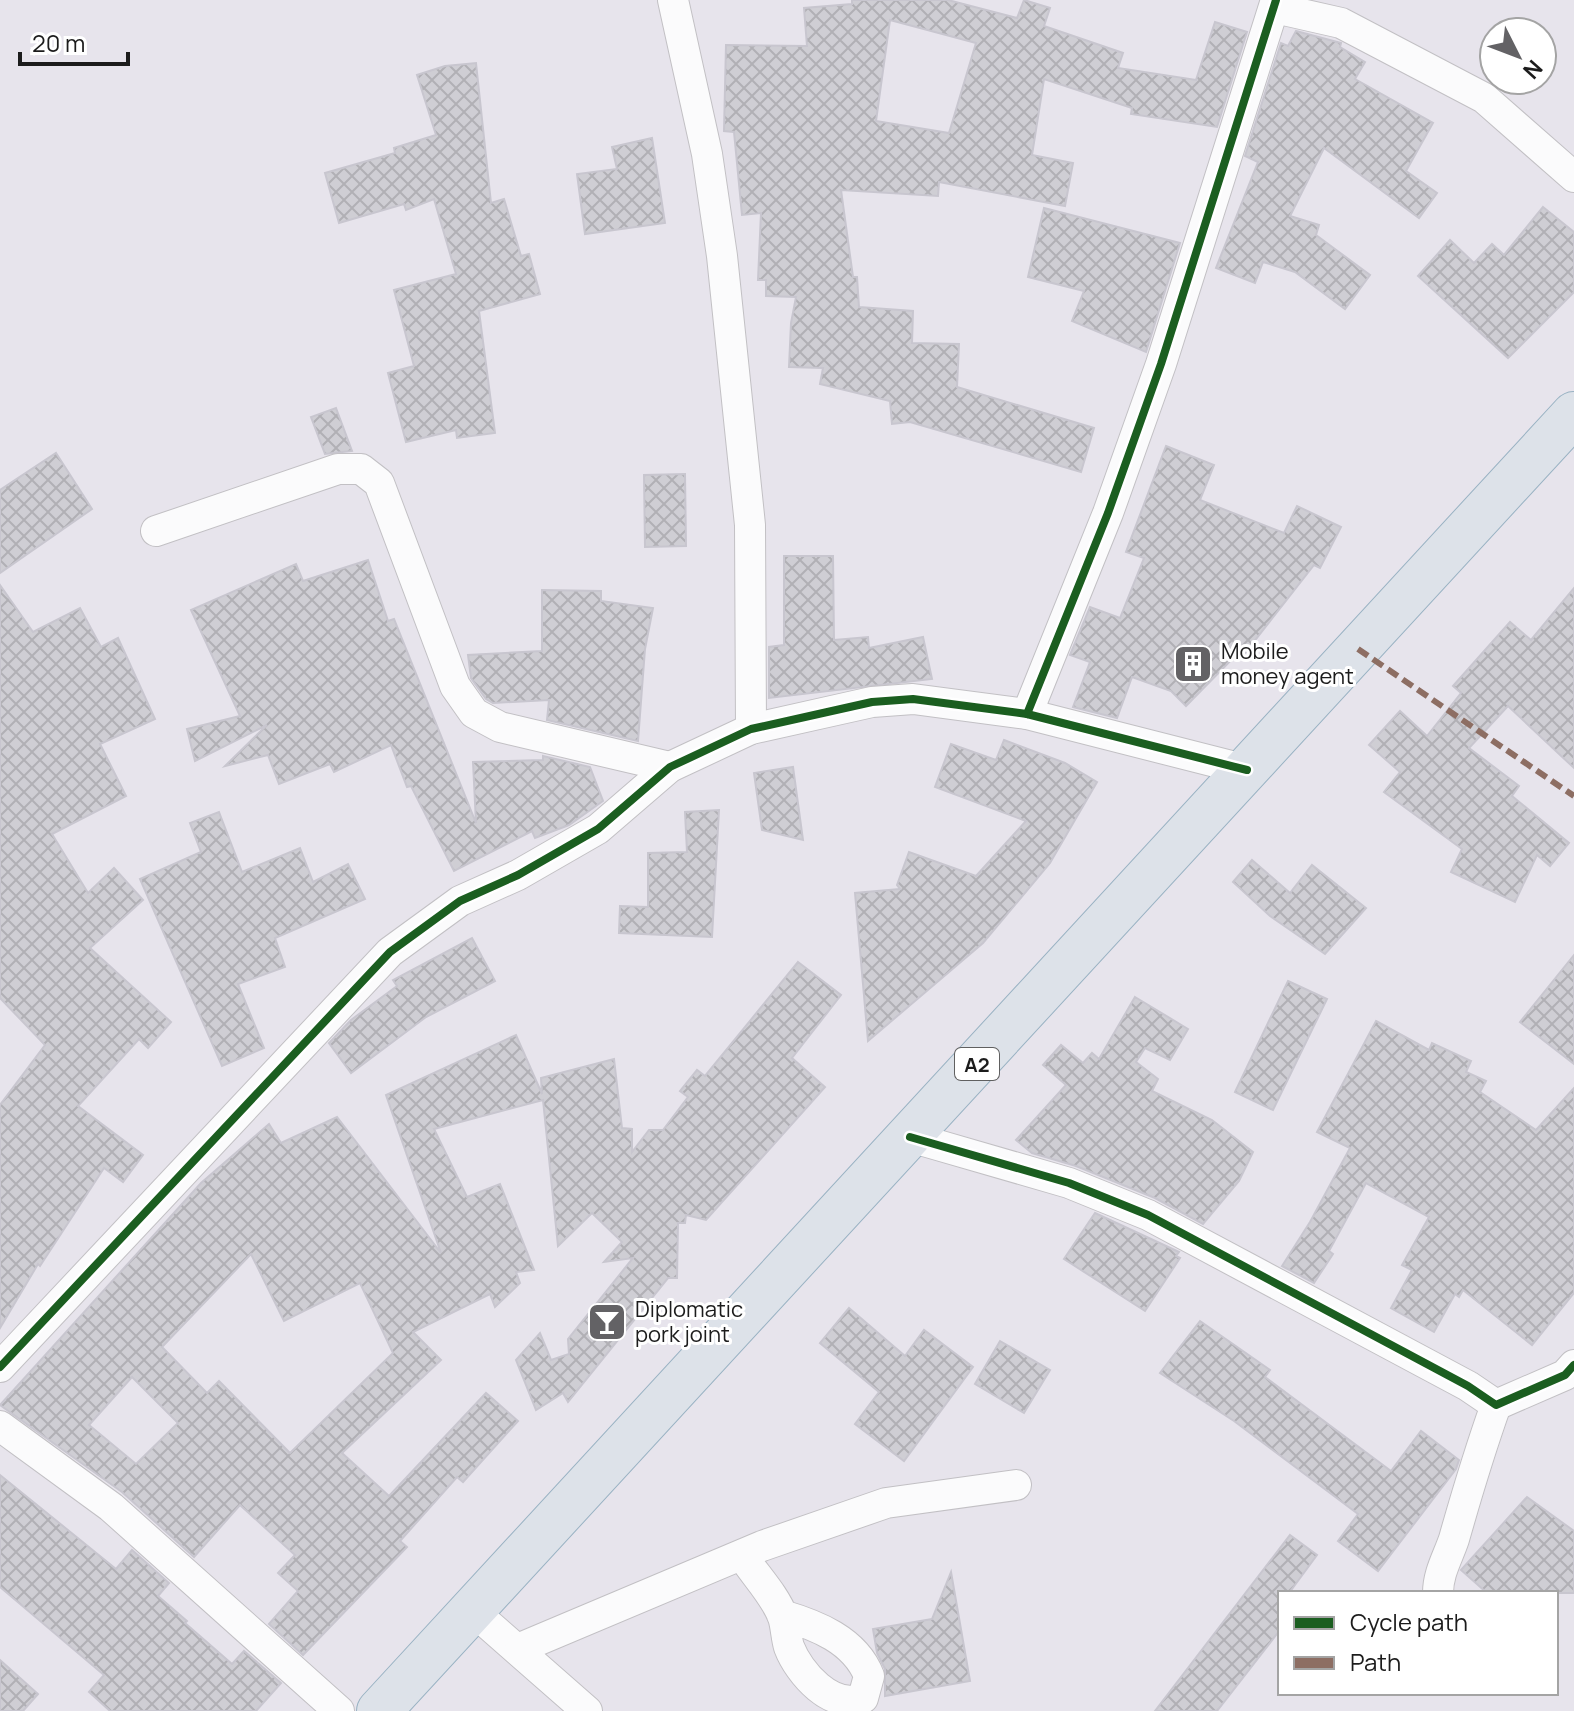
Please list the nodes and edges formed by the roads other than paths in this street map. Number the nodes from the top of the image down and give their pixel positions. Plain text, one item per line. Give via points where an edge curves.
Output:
1 (673, 0) edge
2 (1275, 4) edge
3 (1574, 177) edge
4 (1574, 414) edge
5 (156, 531) dead end
6 (1027, 714) junction
7 (751, 729) junction
8 (670, 767) junction
9 (1247, 770) junction
10 (910, 1137) junction
11 (1574, 1365) edge
12 (0, 1367) edge
13 (1496, 1405) junction
14 (0, 1426) edge
15 (1016, 1485) dead end
16 (742, 1555) junction
17 (1438, 1591) edge
18 (473, 1611) junction
19 (782, 1615) dead end
20 (520, 1648) junction
21 (339, 1711) edge
22 (379, 1711) edge
23 (587, 1711) edge

1 - 7 street via 707,154 722,256 750,525
2 - 3 street via 1341,23 1484,98
2 - 6 street via 1161,364
4 - 9 highway, A2
5 - 8 street via 338,469 361,469 379,483 455,686 474,713 500,727
6 - 7 street via 913,699 872,702
6 - 9 street
7 - 8 street
8 - 12 street via 598,829 460,901 390,952
9 - 10 highway, A2
10 - 13 street via 1069,1183 1148,1215
10 - 18 highway, A2
11 - 13 street via 1565,1375
13 - 17 street
14 - 21 street via 111,1507
15 - 16 street via 886,1503
16 - 19 street
16 - 20 street
18 - 20 street
18 - 22 highway, A2
20 - 23 street

